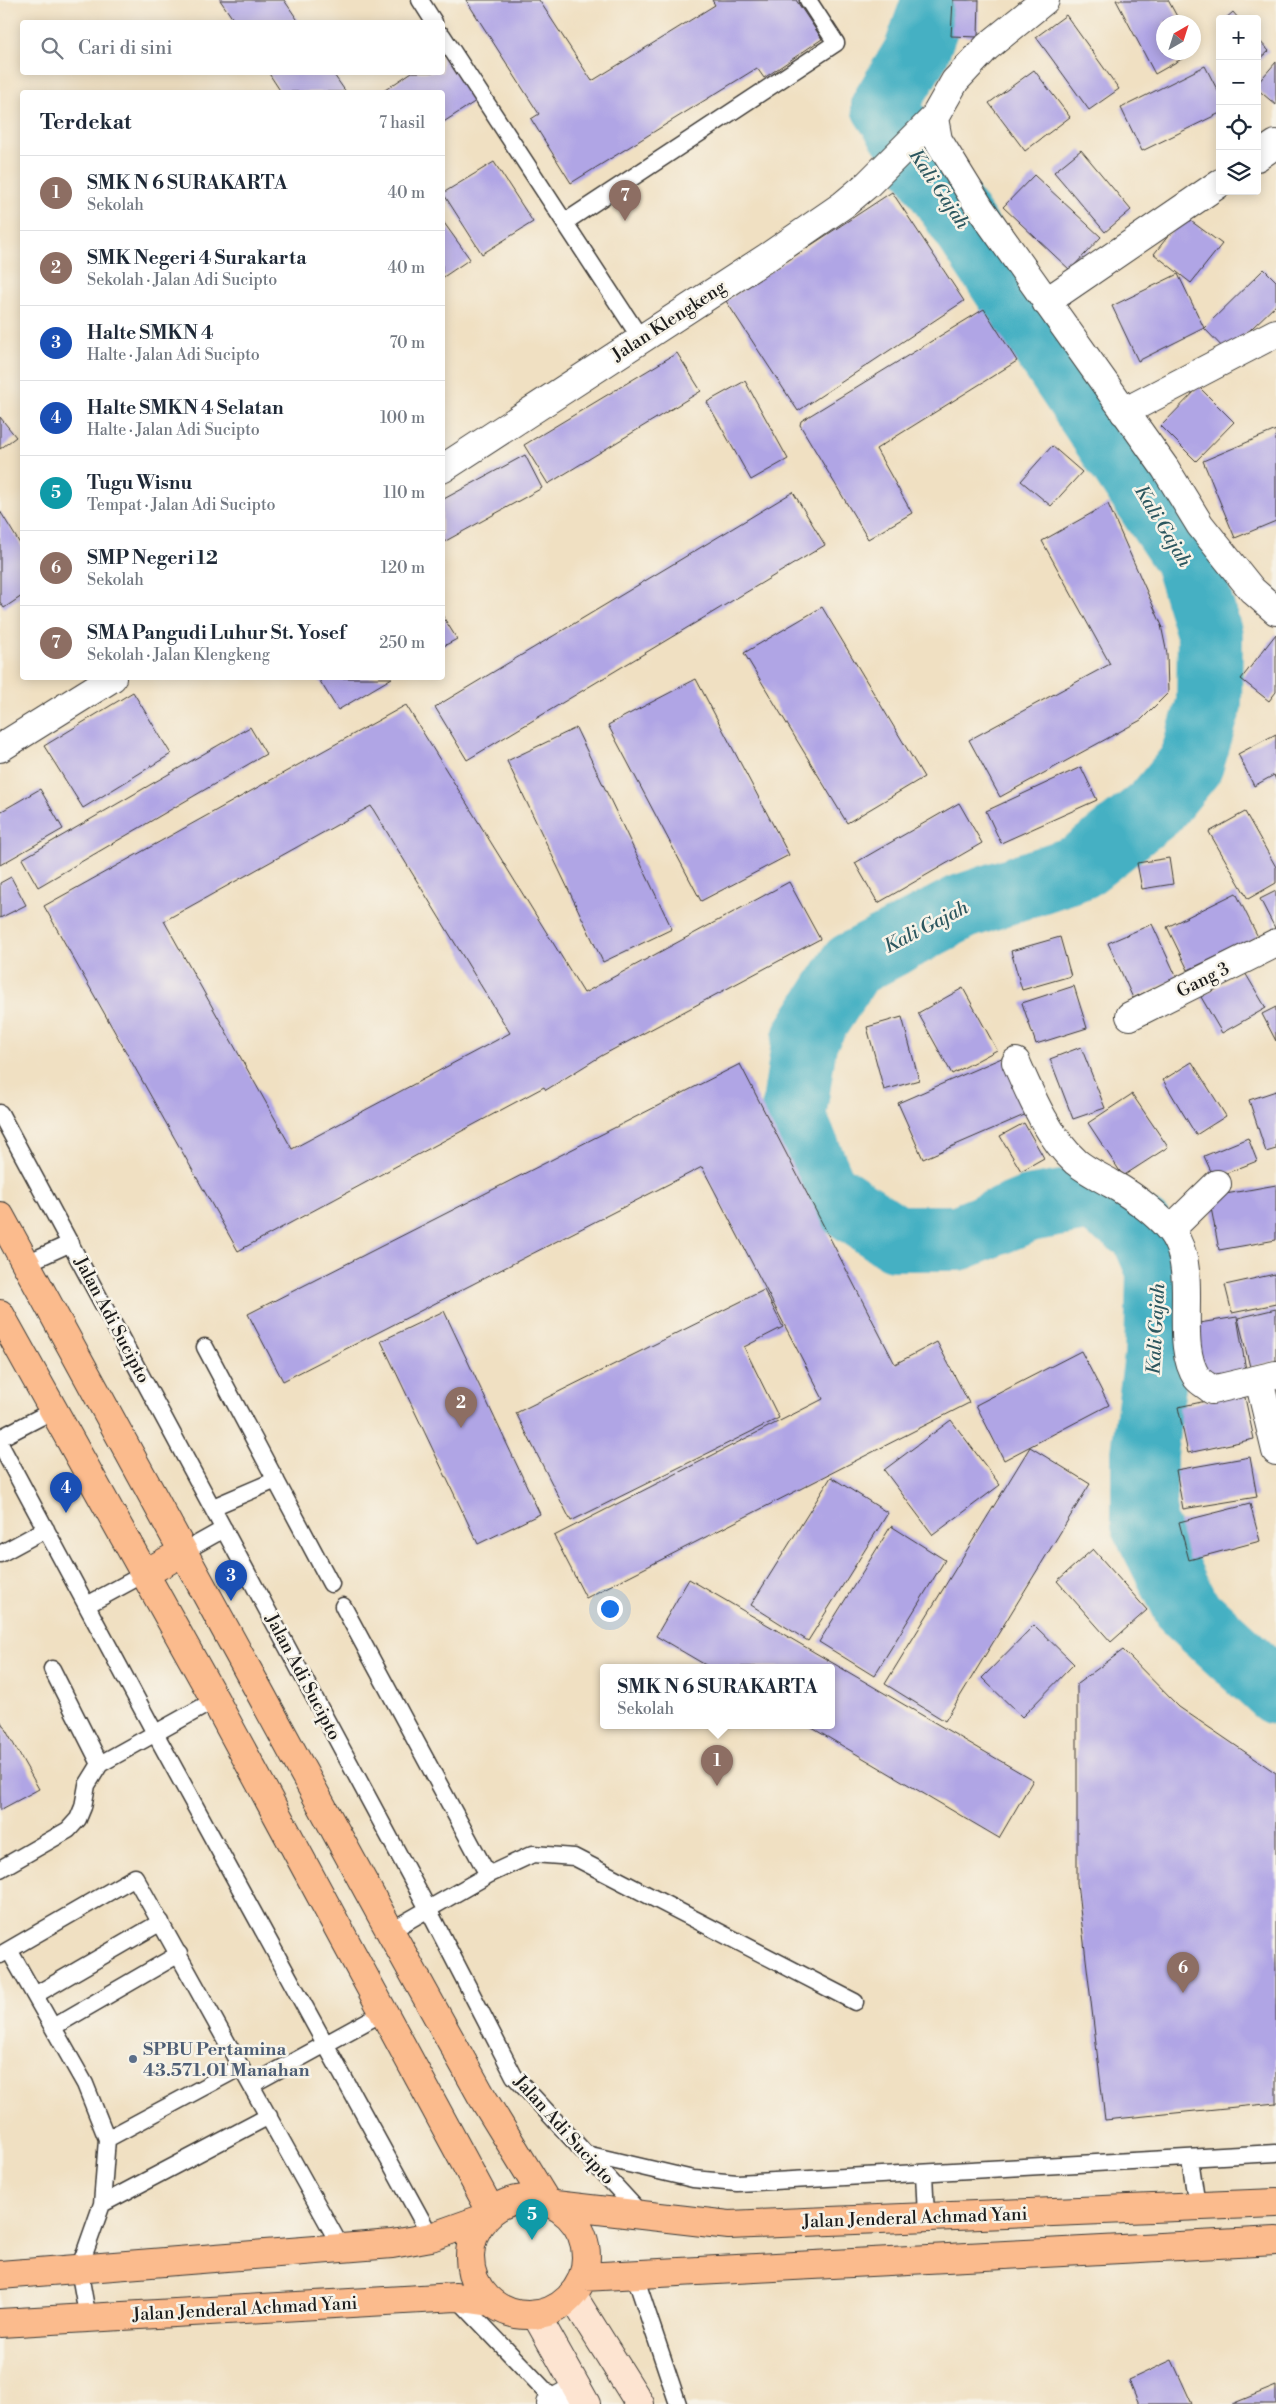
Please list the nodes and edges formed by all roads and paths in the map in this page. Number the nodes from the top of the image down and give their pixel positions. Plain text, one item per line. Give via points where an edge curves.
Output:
1 (420, 0) edge
2 (808, 0) edge
3 (1045, 0) edge
4 (433, 20) edge
5 (445, 40) edge
6 (933, 120) junction
7 (1276, 144) edge
8 (1261, 154) edge
9 (1216, 186) edge
10 (565, 222) junction
11 (1046, 302) junction
12 (1276, 333) edge
13 (641, 339) junction
14 (1124, 412) junction
15 (445, 467) edge
16 (1276, 611) edge
17 (109, 680) edge
18 (0, 748) edge
19 (1276, 943) edge
20 (1130, 1016) dead end
21 (1016, 1062) dead end
22 (0, 1113) edge
23 (1217, 1184) dead end
24 (0, 1216) edge
25 (1170, 1230) junction
26 (71, 1243) junction
27 (27, 1263) junction
28 (0, 1314) edge
29 (205, 1347) dead end
30 (1267, 1378) edge
31 (54, 1410) junction
32 (0, 1438) edge
33 (0, 1444) edge
34 (1276, 1451) edge
35 (276, 1480) junction
36 (212, 1507) junction
37 (46, 1529) junction
38 (224, 1529) junction
39 (183, 1552) junction
40 (0, 1554) edge
41 (144, 1574) junction
42 (331, 1584) dead end
43 (87, 1605) junction
44 (343, 1606) dead end
45 (52, 1669) dead end
46 (252, 1679) junction
47 (215, 1700) junction
48 (155, 1733) junction
49 (100, 1764) junction
50 (0, 1869) edge
51 (488, 1875) junction
52 (428, 1909) junction
53 (161, 1922) junction
54 (390, 1931) junction
55 (5, 1953) edge
56 (179, 1954) junction
57 (35, 1995) junction
58 (855, 2002) dead end
59 (384, 2012) junction
60 (53, 2027) junction
61 (326, 2044) junction
62 (241, 2067) junction
63 (251, 2084) junction
64 (269, 2116) junction
65 (107, 2139) junction
66 (1276, 2153) edge
67 (586, 2154) junction
68 (1190, 2158) junction
69 (924, 2173) junction
70 (550, 2203) junction
71 (1276, 2203) edge
72 (102, 2204) junction
73 (1197, 2206) junction
74 (488, 2215) junction
75 (642, 2215) junction
76 (926, 2217) junction
77 (431, 2236) junction
78 (1276, 2241) edge
79 (342, 2248) junction
80 (79, 2269) junction
81 (0, 2275) edge
82 (635, 2276) junction
83 (578, 2286) junction
84 (456, 2297) junction
85 (491, 2302) junction
86 (536, 2315) junction
87 (88, 2319) junction
88 (0, 2323) edge
89 (566, 2401) edge
90 (640, 2404) edge
91 (678, 2404) edge

1 - 4 lane
2 - 10 lane via 836,43
3 - 6 street, Jalan Klengkeng via 987,47 954,81
5 - 10 lane
6 - 11 street via 938,140 980,208
6 - 13 street, Jalan Klengkeng via 843,205
7 - 8 street
9 - 11 street
10 - 13 lane
11 - 14 street
12 - 14 street
13 - 15 street, Jalan Klengkeng
14 - 16 street via 1165,468 1205,532 1252,590
17 - 18 street
19 - 20 street, Gang 3
21 - 25 street via 1044,1118 1077,1163 1132,1197
22 - 26 lane, Jalan Adi Sucipto
23 - 25 street
24 - 27 highway
25 - 30 street via 1181,1248 1186,1283 1188,1352 1198,1380 1212,1390
26 - 27 lane
26 - 36 lane, Jalan Adi Sucipto
27 - 39 highway
28 - 31 highway
29 - 35 lane
30 - 34 street
31 - 32 lane
31 - 41 highway
33 - 37 lane
35 - 36 lane
35 - 42 lane
36 - 38 lane, Jalan Adi Sucipto
37 - 40 lane
37 - 43 lane
38 - 39 lane
38 - 52 lane, Jalan Adi Sucipto
39 - 41 highway
39 - 46 highway
41 - 43 lane
41 - 47 highway
43 - 48 lane
44 - 51 lane
45 - 49 lane
46 - 47 highway
46 - 54 highway
47 - 48 lane
47 - 59 highway
48 - 49 lane
48 - 61 lane
49 - 50 lane via 91,1775 78,1819 68,1830
51 - 52 lane
51 - 58 lane via 534,1854 574,1857
52 - 54 lane
52 - 67 lane, Jalan Adi Sucipto via 514,2076
53 - 55 lane via 135,1877
53 - 56 lane
53 - 57 lane
54 - 70 highway via 481,2096
55 - 57 lane
56 - 60 lane
56 - 62 lane
57 - 60 lane
59 - 61 lane
59 - 74 highway
60 - 65 lane via 85,2084
61 - 63 lane
61 - 77 lane
62 - 63 lane
62 - 65 lane
63 - 64 lane
64 - 72 lane
64 - 79 lane
65 - 72 lane
66 - 68 lane
67 - 69 lane via 693,2179 737,2183
67 - 75 lane, Jalan Adi Sucipto
68 - 69 lane
68 - 73 lane
69 - 76 lane
70 - 74 highway via 531,2198 517,2200
70 - 75 highway, Jalan Jenderal Achmad Yani
70 - 83 highway via 569,2215 585,2244 586,2261
71 - 73 highway, Jalan Jenderal Achmad Yani
72 - 80 lane
73 - 76 highway, Jalan Jenderal Achmad Yani
74 - 77 highway
74 - 85 highway via 474,2234 469,2252 471,2271 478,2288
75 - 76 highway, Jalan Jenderal Achmad Yani via 729,2225
77 - 79 highway via 392,2244
78 - 82 highway
79 - 80 highway
80 - 81 highway
80 - 87 lane
82 - 83 highway
82 - 91 lane
83 - 86 highway via 562,2305
83 - 90 main road
84 - 85 highway, Jalan Jenderal Achmad Yani
84 - 87 highway, Jalan Jenderal Achmad Yani
84 - 89 lane
85 - 86 highway via 504,2311
86 - 89 main road
87 - 88 highway, Jalan Jenderal Achmad Yani

